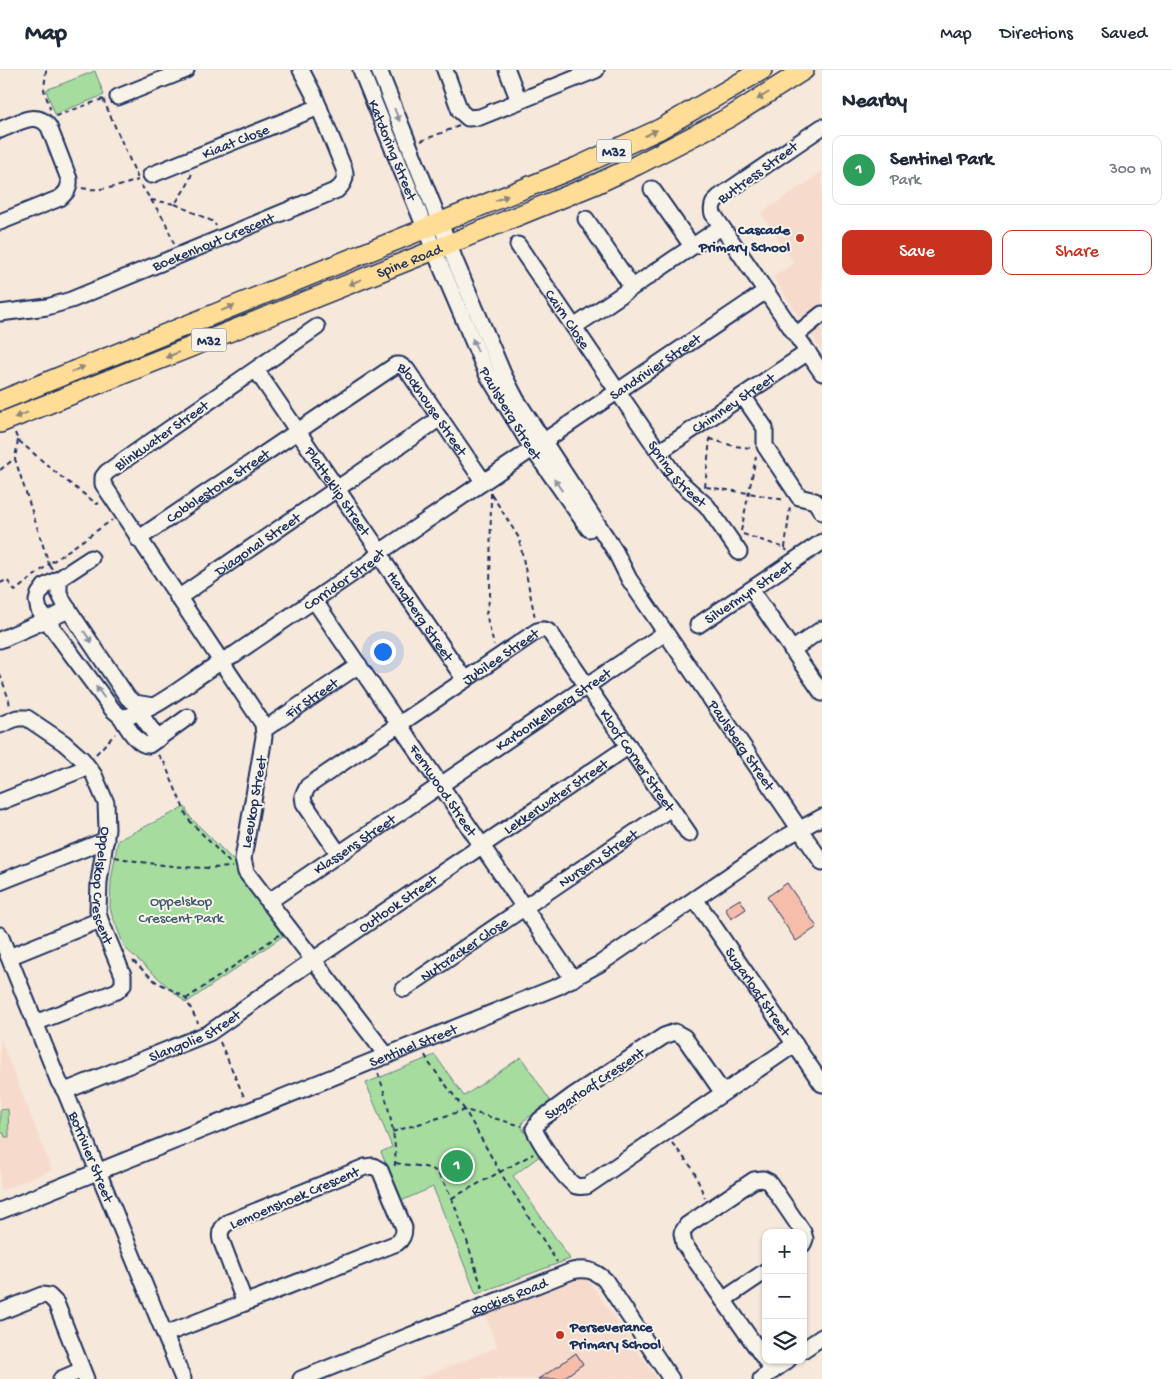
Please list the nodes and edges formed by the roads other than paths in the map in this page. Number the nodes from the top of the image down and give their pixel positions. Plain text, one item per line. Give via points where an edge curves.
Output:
1 (186, 70) edge
2 (301, 70) edge
3 (361, 70) edge
4 (379, 70) edge
5 (444, 70) edge
6 (507, 70) edge
7 (762, 70) edge
8 (804, 70) edge
9 (588, 72) edge
10 (111, 98) road end
11 (520, 101) junction
12 (319, 107) junction
13 (822, 127) edge
14 (0, 130) edge
15 (151, 175) road end
16 (652, 190) dead end
17 (586, 219) dead end
18 (0, 222) edge
19 (433, 226) junction
20 (721, 227) junction
21 (518, 245) dead end
22 (692, 246) junction
23 (441, 247) junction
24 (632, 287) junction
25 (766, 291) junction
26 (0, 313) edge
27 (822, 314) edge
28 (317, 327) dead end
29 (574, 327) junction
30 (796, 335) junction
31 (808, 352) junction
32 (256, 370) junction
33 (822, 373) edge
34 (618, 393) junction
35 (744, 396) junction
36 (0, 401) edge
37 (440, 418) junction
38 (7, 428) edge
39 (297, 431) junction
40 (538, 445) junction
41 (658, 452) junction
42 (487, 487) junction
43 (337, 489) junction
44 (822, 512) edge
45 (138, 539) junction
46 (822, 542) edge
47 (380, 552) junction
48 (739, 552) dead end
49 (90, 558) dead end
50 (59, 579) junction
51 (751, 590) junction
52 (178, 598) junction
53 (314, 600) junction
54 (69, 610) junction
55 (46, 621) junction
56 (698, 625) dead end
57 (822, 629) edge
58 (666, 634) junction
59 (0, 640) edge
60 (792, 650) junction
61 (220, 660) junction
62 (359, 665) junction
63 (464, 680) junction
64 (587, 685) junction
65 (822, 693) edge
66 (146, 709) junction
67 (188, 718) dead end
68 (124, 722) junction
69 (6, 723) edge
70 (399, 724) junction
71 (264, 729) junction
72 (158, 739) junction
73 (629, 746) junction
74 (88, 767) junction
75 (441, 786) junction
76 (0, 802) edge
77 (671, 808) junction
78 (822, 817) edge
79 (800, 829) junction
80 (689, 834) dead end
81 (482, 846) junction
82 (105, 847) junction
83 (339, 854) junction
84 (822, 862) edge
85 (0, 882) edge
86 (695, 899) junction
87 (268, 902) junction
88 (524, 907) junction
89 (100, 920) junction
90 (0, 935) edge
91 (9, 957) junction
92 (313, 960) junction
93 (573, 979) junction
94 (404, 989) dead end
95 (35, 1023) junction
96 (794, 1044) junction
97 (387, 1056) junction
98 (822, 1084) edge
99 (65, 1091) junction
100 (722, 1093) junction
101 (98, 1172) junction
102 (0, 1211) edge
103 (801, 1229) edge
104 (762, 1274) edge
105 (723, 1300) junction
106 (245, 1303) junction
107 (0, 1312) edge
108 (166, 1334) junction
109 (822, 1337) edge
110 (807, 1347) edge
111 (782, 1364) edge
112 (84, 1375) edge
113 (767, 1375) edge
114 (61, 1379) edge
115 (183, 1379) edge
116 (301, 1379) edge
117 (671, 1379) edge

1 - 10 street
2 - 12 street
3 - 19 street, Katdoring Street
4 -> 19 street, Katdoring Street
5 - 11 street via 460,112 468,118 480,118
6 - 11 street
19 -> 7 main road, Spine Road / M32 via 612,152 699,108
8 -> 23 main road, Spine Road / M32 via 730,117 637,165
9 - 11 street
12 - 15 street, Kiaat Close
12 - 26 street, Boekenhout Crescent via 344,169 345,181 337,190 56,306
13 - 20 street, Buttress Street via 716,200 712,211
14 - 18 street via 27,119 47,118 45,121 70,186 60,198
16 - 22 street
17 - 24 street
19 - 23 street, Paulsberg Street
36 -> 19 main road, Spine Road / M32
20 - 22 street, Buttress Street
20 - 25 street
21 - 29 street, Cairn Close
22 - 24 street, Buttress Street
23 -> 38 main road, Spine Road / M32
23 - 40 street, Paulsberg Street
24 - 29 street, Buttress Street
25 - 30 street
25 - 34 street, Sandrivier Street
27 - 30 street
28 - 32 street, Blinkwater Street
29 - 34 street, Cairn Close
30 - 31 street
31 - 33 street
31 - 35 street, Chimney Street
32 - 39 street
32 - 45 street, Blinkwater Street via 103,477 109,496
34 - 40 street, Sandrivier Street
34 - 41 street, Spring Street
35 - 41 street, Chimney Street
35 - 44 street via 765,428 765,446 794,490 799,497 815,501
37 - 39 street, Blockhouse Street via 406,370 396,366
37 - 42 street, Blockhouse Street
37 - 43 street, Diagonal Street
39 - 43 street, Platteklip Street
39 - 45 street, Cobblestone Street
40 - 42 street, Corridor Street
40 - 58 street, Paulsberg Street via 608,556 629,579
41 - 48 street, Spring Street via 678,480 699,491
42 - 47 street, Corridor Street
43 - 47 street, Platteklip Street
43 - 52 street, Diagonal Street
45 - 52 street
46 - 51 street, Silvermyn Street
47 - 53 street, Corridor Street
47 - 63 street, Hangberg Street
49 - 50 street
50 - 54 street via 59,593
50 - 55 street via 45,586 39,594 39,610
51 - 56 street, Silvermyn Street
51 - 60 street
52 - 61 street
53 - 61 street, Corridor Street via 235,654
53 - 62 street, Fernwood Street
54 - 55 street
54 -> 66 street via 128,698
55 - 59 street
68 -> 55 street
57 - 60 street
58 - 64 street, Karbonkelberg Street
58 - 79 street, Paulsberg Street
60 - 65 street
61 - 66 street, Corridor Street
61 - 71 street
62 - 70 street, Fernwood Street
62 - 71 street, Fir Street
63 - 64 street, Jubilee Street via 537,630 545,630
63 - 70 street, Jubilee Street
64 - 73 street, Kloof Corner Street
64 - 75 street, Karbonkelberg Street
66 - 68 street
66 - 72 street
67 - 72 street
68 - 72 street via 142,745 150,745
69 - 74 street, Oppelskop Crescent via 20,717 29,720 64,743
70 - 75 street, Fernwood Street
70 - 83 street, Jubilee Street via 308,786 304,792 304,803
71 - 87 street, Leeukop Street via 243,864
73 - 77 street, Kloof Corner Street
73 - 81 street, Lekkerwater Street
74 - 76 street
74 - 82 street, Oppelskop Crescent via 106,800
75 - 81 street, Fernwood Street
75 - 83 street, Klassens Street
77 - 80 street, Kloof Corner Street
77 - 88 street, Nursery Street
78 - 79 street, Sentinel Street
79 - 84 street, Paulsberg Street
79 - 86 street, Sentinel Street
81 - 88 street, Fernwood Street
81 - 92 street, Outlook Street
82 - 85 street
82 - 89 street, Oppelskop Crescent via 99,890
83 - 87 street, Klassens Street
86 - 93 street, Sentinel Street
86 - 96 street, Sugarloaf Street
87 - 92 street, Leeukop Street
88 - 93 street, Fernwood Street
88 - 94 street, Nutcracker Close
89 - 91 street
89 - 95 street, Oppelskop Crescent via 124,978 123,985
90 - 91 street, Botrivier Street
91 - 95 street, Botrivier Street
92 - 97 street, Leeukop Street
92 - 99 street, Slangolie Street via 209,1033
93 - 97 street, Sentinel Street
95 - 99 street, Botrivier Street
96 - 98 street, Sugarloaf Street
96 - 100 street, Sugarloaf Crescent
97 - 101 street, Sentinel Street
99 - 101 street, Botrivier Street
100 - 100 street, Sugarloaf Crescent via 684,1037 675,1032 574,1095 540,1120 534,1129 568,1181 577,1187 587,1186
101 - 102 street, Sentinel Street
101 - 108 street, Botrivier Street
103 - 105 street via 769,1182 763,1179 754,1180 687,1224 682,1240
104 - 105 street
105 - 113 street
106 - 106 street, Lemoenshoek Crescent via 221,1240 223,1226 365,1167 373,1166 380,1170 404,1228 399,1241
106 - 108 street, Lemoenshoek Crescent
107 - 112 street via 42,1295 52,1298
108 - 115 street, Botrivier Street
109 - 110 street
111 - 113 street
112 - 114 street
116 - 117 street, Rockies Road via 582,1269 591,1270 604,1280

